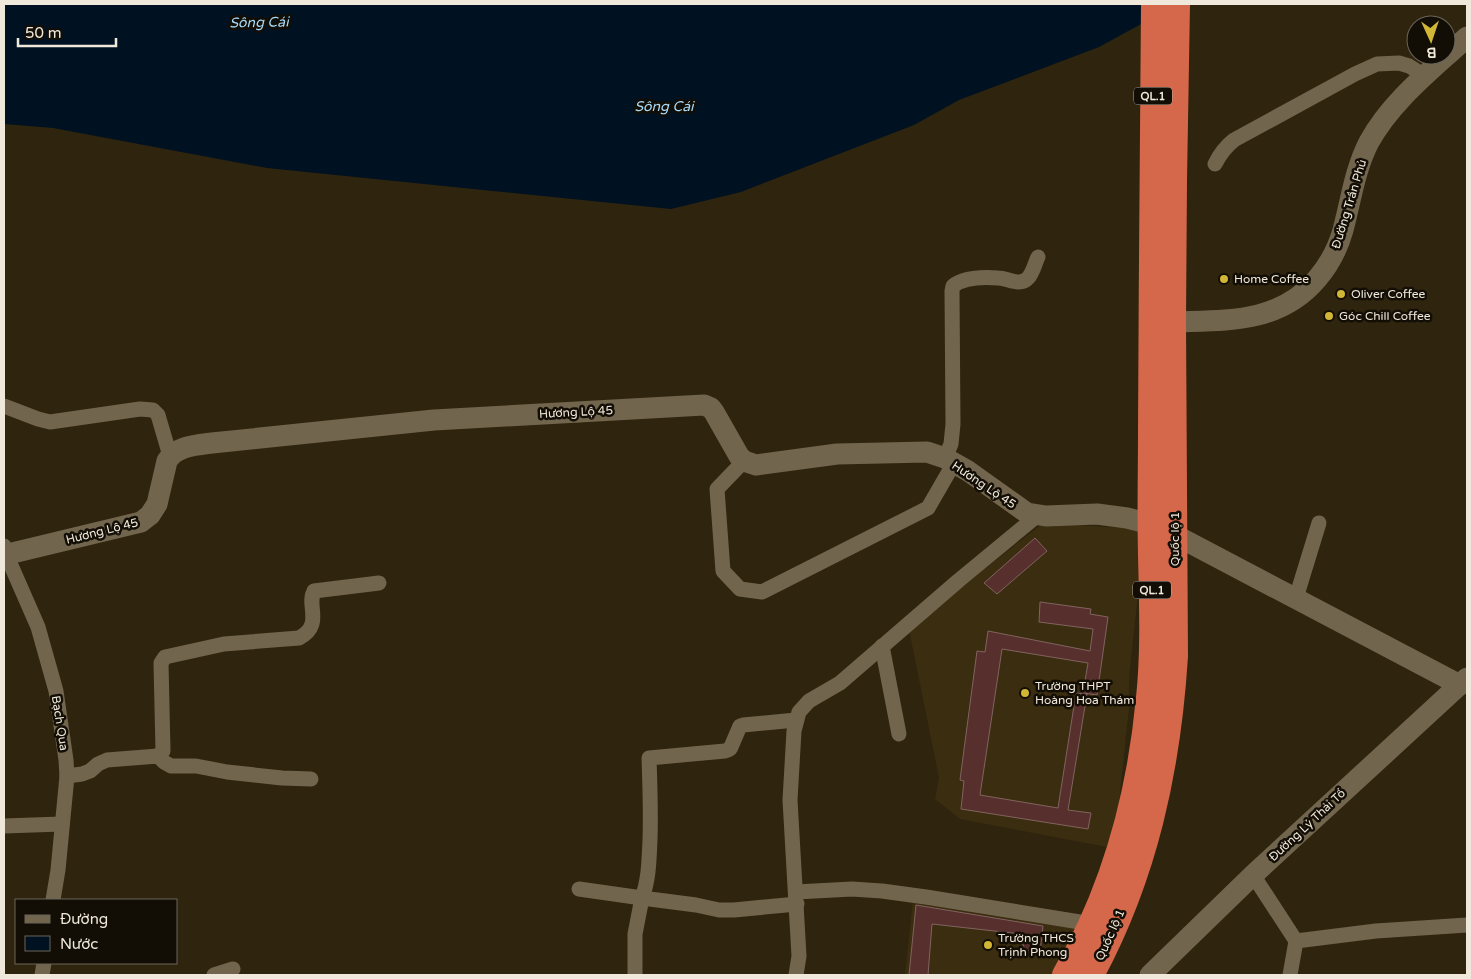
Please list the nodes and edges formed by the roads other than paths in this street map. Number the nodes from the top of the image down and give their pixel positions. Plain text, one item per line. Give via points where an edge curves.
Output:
1 (1154, 4) edge
2 (1177, 4) edge
3 (1467, 37) edge
4 (1425, 76) junction
5 (1215, 164) dead end
6 (1163, 184) junction
7 (1038, 257) dead end
8 (1173, 322) junction
9 (4, 406) edge
10 (170, 456) junction
11 (744, 461) junction
12 (950, 461) junction
13 (1038, 515) junction
14 (1319, 523) dead end
15 (1151, 524) junction
16 (1174, 534) junction
17 (4, 552) edge
18 (379, 583) dead end
19 (1296, 598) junction
20 (882, 646) junction
21 (1464, 682) edge
22 (796, 720) junction
23 (899, 734) dead end
24 (158, 756) junction
25 (67, 776) junction
26 (311, 779) dead end
27 (62, 824) junction
28 (4, 826) edge
29 (1253, 875) junction
30 (579, 889) dead end
31 (642, 898) junction
32 (797, 898) junction
33 (53, 899) edge
34 (1092, 924) junction
35 (1467, 926) edge
36 (1296, 941) junction
37 (234, 969) dead end
38 (42, 975) edge
39 (46, 975) edge
40 (214, 975) edge
41 (635, 975) edge
42 (796, 975) edge
43 (1065, 975) edge
44 (1091, 975) edge
45 (1150, 975) edge
46 (1290, 975) edge

1 - 6 highway, QL.1
2 - 6 highway, QL.1
3 - 4 street, Đường Trần Phú
4 - 5 street via 1399,63 1377,64 1234,140 1226,146
4 - 8 street, Đường Trần Phú via 1395,106 1370,141 1358,171 1340,241 1330,262 1304,293 1279,309 1257,316
6 - 8 highway, Quốc lộ 1 / QL.1
6 - 15 highway, Quốc lộ 1 / QL.1
7 - 12 street via 1028,278 1020,282 998,278 964,281 953,286
8 - 16 highway, Quốc lộ 1 / QL.1
9 - 10 street via 50,422 153,410 158,415
10 - 11 street, Hương Lộ 45 via 178,450 212,443 434,420 698,405 708,406 714,412
10 - 17 street, Hương Lộ 45 via 157,504 141,522
11 - 12 street, Hương Lộ 45 via 756,465 837,454 927,452
11 - 12 street via 717,489 723,571 740,589 762,592 928,508
12 - 13 street, Hương Lộ 45 via 1027,513
13 - 15 street, Hương Lộ 45 via 1097,514
13 - 20 street
14 - 19 street
15 - 16 street, Hương Lộ 45
15 - 34 highway, Quốc lộ 1 / QL.1 via 1152,657 1145,737 1125,831
16 - 19 street, Hương Lộ 45
16 - 44 highway, Quốc lộ 1 / QL.1 via 1175,656 1159,786 1132,884
17 - 25 street, Bạch Qua via 38,627 51,673
18 - 24 street via 314,592 311,626 299,638 224,644 165,657 162,663 163,751
19 - 21 street, Hương Lộ 45
20 - 22 street via 840,683 809,701
20 - 23 street
21 - 29 street, Đường Lý Thái Tổ
22 - 31 street via 740,726 732,747 725,751 649,758 649,864
22 - 32 street via 790,800
24 - 25 street via 107,760 90,771
24 - 26 street via 171,766
25 - 27 street, Bạch Qua
27 - 28 street
27 - 33 street, Bạch Qua
29 - 36 street
29 - 45 street, Đường Lý Thái Tổ
30 - 31 street
31 - 32 street via 734,910
31 - 41 street via 635,934
32 - 34 street via 852,888 926,896
32 - 42 street via 799,956
34 - 43 highway, Quốc lộ 1 / QL.1
35 - 36 street via 1376,931
36 - 46 street
37 - 40 street
38 - 39 street

